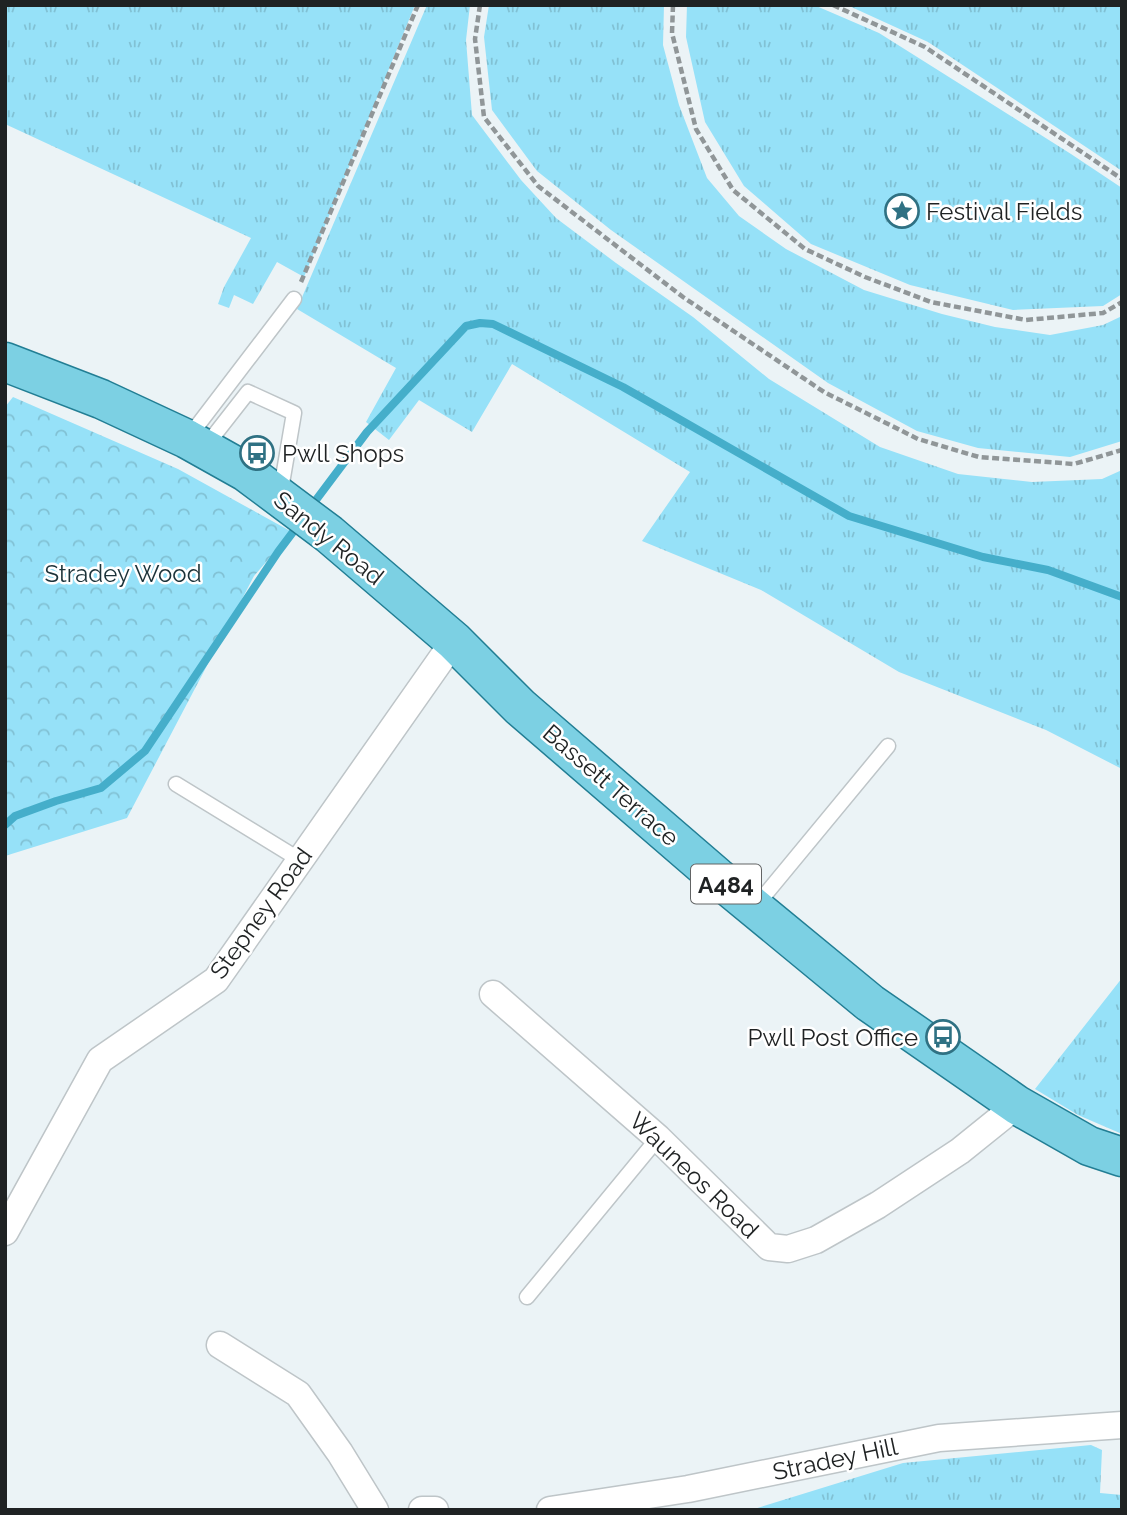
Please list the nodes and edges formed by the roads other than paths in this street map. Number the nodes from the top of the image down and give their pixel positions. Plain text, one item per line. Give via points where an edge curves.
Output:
1 (294, 299) road end
2 (5, 362) edge
3 (196, 443) junction
4 (279, 497) junction
5 (454, 640) junction
6 (888, 746) dead end
7 (176, 784) dead end
8 (300, 860) junction
9 (755, 908) junction
10 (493, 994) dead end
11 (1017, 1105) junction
12 (658, 1138) junction
13 (1122, 1157) edge
14 (5, 1233) edge
15 (527, 1297) dead end
16 (220, 1345) dead end
17 (1122, 1425) edge
18 (375, 1510) edge
19 (422, 1510) edge
20 (435, 1510) edge
21 (550, 1510) edge

1 - 3 lane
2 - 3 main road, Sandy Road / A484
3 - 4 main road, Sandy Road / A484
3 - 4 lane via 248,392 294,413
4 - 5 main road, Sandy Road / A484
5 - 8 street, Stepney Road
5 - 9 main road, Bassett Terrace / A484 via 520,707
6 - 9 lane
7 - 8 lane
8 - 14 street, Stepney Road via 216,980 100,1060
9 - 11 main road, Bassett Terrace / A484 via 870,1003
10 - 12 street, Wauneos Road
11 - 12 street, Wauneos Road via 960,1151 878,1205 816,1240 788,1249 769,1247
11 - 13 main road, Bassett Terrace / A484 via 1089,1146
12 - 15 lane
16 - 18 street via 298,1394
17 - 21 street, Stradey Hill via 939,1438 688,1489
19 - 20 street

